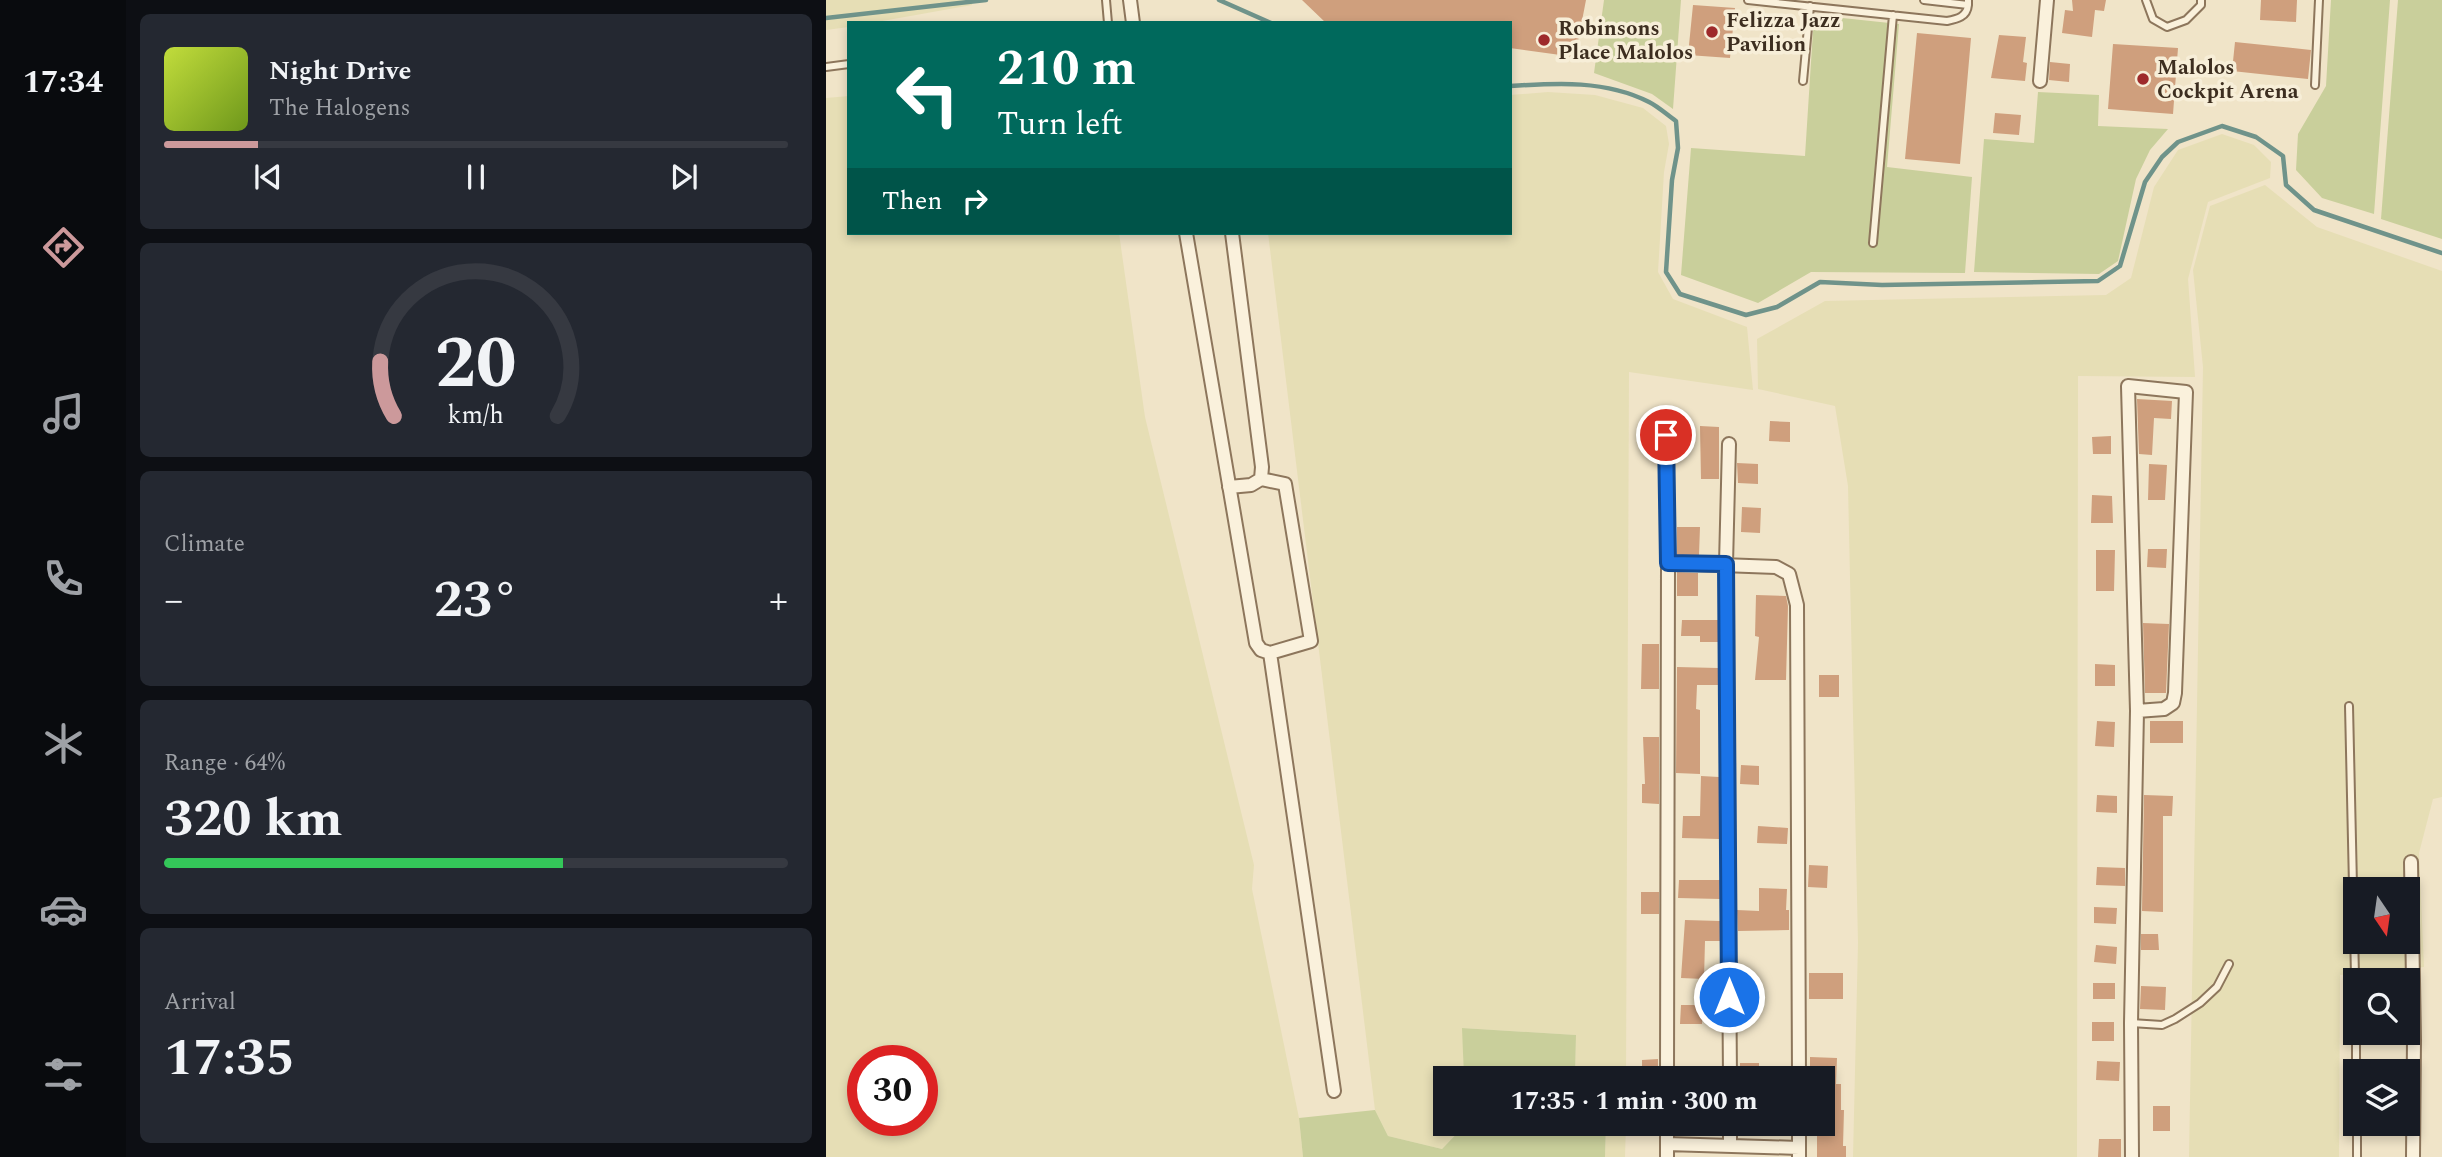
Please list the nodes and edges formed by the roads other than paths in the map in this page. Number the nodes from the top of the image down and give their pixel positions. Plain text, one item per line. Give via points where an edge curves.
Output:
1 (1105, 0) edge
2 (1130, 0) edge
3 (1748, 0) edge
4 (1924, 0) edge
5 (2047, 0) edge
6 (2147, 0) edge
7 (2202, 0) edge
8 (2319, 0) edge
9 (1968, 3) edge
10 (1810, 6) junction
11 (1893, 15) junction
12 (1108, 21) edge
13 (1133, 21) edge
14 (847, 64) edge
15 (826, 67) edge
16 (1802, 80) dead end
17 (2040, 81) dead end
18 (2315, 85) dead end
19 (1186, 235) edge
20 (1232, 235) edge
21 (1872, 243) dead end
22 (1666, 435) dead end
23 (1729, 444) dead end
24 (1261, 478) junction
25 (1229, 487) junction
26 (1668, 563) junction
27 (1726, 564) junction
28 (1270, 653) junction
29 (2349, 706) dead end
30 (2137, 711) junction
31 (2411, 862) dead end
32 (2230, 964) dead end
33 (2355, 968) edge
34 (2131, 1023) junction
35 (1667, 1066) edge
36 (1730, 1066) edge
37 (1799, 1066) edge
38 (1334, 1091) dead end
39 (1730, 1136) edge
40 (2357, 1136) edge
41 (1730, 1145) junction
42 (1667, 1150) edge
43 (1799, 1152) edge
44 (2132, 1157) edge
45 (2357, 1157) edge
46 (2413, 1157) edge

1 - 12 lane
2 - 13 street
3 - 10 lane
4 - 9 lane
5 - 17 street
6 - 7 lane via 2152,19 2167,27 2186,20
8 - 18 lane
9 - 11 lane via 1958,19
10 - 11 lane
10 - 16 lane
11 - 21 lane
14 - 15 lane
19 - 25 street
20 - 24 street
22 - 26 street
23 - 27 street
24 - 25 street via 1251,485
24 - 28 street via 1286,484 1311,641
25 - 28 street via 1256,643
26 - 27 street
26 - 35 street
27 - 36 street
27 - 37 street via 1776,567 1789,574 1797,605
28 - 38 street
29 - 33 lane
30 - 30 street via 2164,709 2173,703 2175,693 2186,392 2128,386
30 - 34 street
31 - 46 street
32 - 34 lane via 2217,987 2175,1019 2162,1025
34 - 44 street
39 - 41 street
40 - 45 lane
41 - 42 street
41 - 43 street

